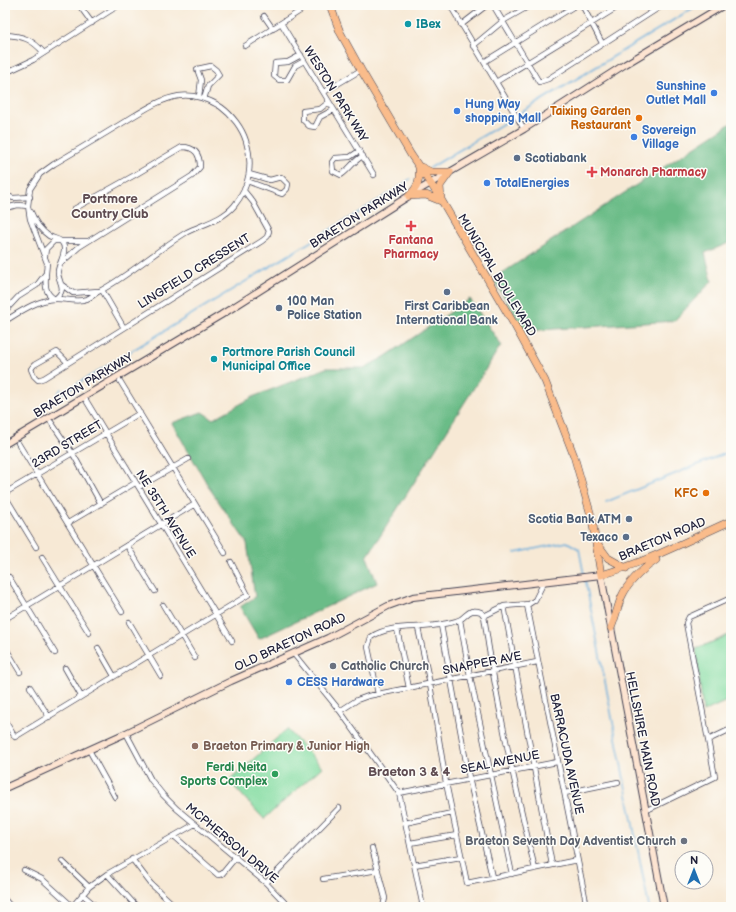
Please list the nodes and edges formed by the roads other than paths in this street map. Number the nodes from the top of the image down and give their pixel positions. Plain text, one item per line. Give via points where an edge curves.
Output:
1 (79, 5) edge
2 (119, 5) edge
3 (330, 5) edge
4 (450, 5) edge
5 (487, 5) edge
6 (493, 5) edge
7 (531, 5) edge
8 (576, 5) edge
9 (582, 5) edge
10 (621, 5) edge
11 (663, 5) edge
12 (724, 5) edge
13 (300, 11) dead end
14 (264, 16) dead end
15 (503, 21) junction
16 (592, 22) junction
17 (92, 23) junction
18 (281, 23) junction
19 (461, 25) junction
20 (273, 29) junction
21 (5, 34) edge
22 (516, 41) junction
23 (602, 43) junction
24 (245, 46) dead end
25 (473, 46) junction
26 (44, 53) junction
27 (301, 55) junction
28 (304, 61) junction
29 (484, 62) junction
30 (528, 63) junction
31 (361, 70) junction
32 (5, 74) edge
33 (496, 82) junction
34 (324, 92) junction
35 (199, 97) junction
36 (204, 99) junction
37 (329, 102) junction
38 (333, 110) junction
39 (524, 129) junction
40 (359, 151) junction
41 (363, 156) junction
42 (419, 166) junction
43 (450, 172) junction
44 (249, 174) junction
45 (374, 175) dead end
46 (247, 181) junction
47 (431, 184) junction
48 (244, 191) junction
49 (5, 196) edge
50 (409, 196) junction
51 (30, 197) junction
52 (441, 201) junction
53 (28, 206) junction
54 (5, 208) edge
55 (74, 209) dead end
56 (60, 241) junction
57 (89, 241) junction
58 (45, 257) junction
59 (61, 263) junction
60 (46, 273) junction
61 (62, 285) junction
62 (102, 290) junction
63 (55, 299) junction
64 (5, 311) edge
65 (5, 321) edge
66 (124, 328) junction
67 (68, 363) junction
68 (120, 381) dead end
69 (84, 397) junction
70 (140, 413) junction
71 (51, 422) dead end
72 (106, 433) junction
73 (5, 444) edge
74 (18, 444) dead end
75 (73, 454) junction
76 (188, 459) dead end
77 (174, 467) junction
78 (37, 474) junction
79 (137, 485) junction
80 (5, 495) edge
81 (101, 504) junction
82 (195, 504) junction
83 (731, 521) edge
84 (68, 523) junction
85 (161, 523) junction
86 (596, 542) junction
87 (127, 545) junction
88 (36, 547) dead end
89 (665, 552) junction
90 (225, 553) dead end
91 (42, 558) dead end
92 (231, 562) dead end
93 (94, 564) junction
94 (626, 568) junction
95 (597, 575) junction
96 (9, 577) dead end
97 (544, 582) junction
98 (60, 586) junction
99 (155, 591) dead end
100 (731, 598) edge
101 (527, 604) junction
102 (163, 605) dead end
103 (26, 606) junction
104 (504, 606) junction
105 (122, 612) dead end
106 (216, 616) junction
107 (484, 616) junction
108 (5, 619) edge
109 (460, 620) junction
110 (129, 622) dead end
111 (441, 625) junction
112 (418, 628) junction
113 (611, 628) junction
114 (397, 629) junction
115 (89, 633) dead end
116 (182, 636) junction
117 (232, 641) dead end
118 (5, 647) edge
119 (98, 648) dead end
120 (293, 653) junction
121 (54, 654) dead end
122 (149, 657) junction
123 (195, 658) dead end
124 (537, 662) junction
125 (514, 667) junction
126 (65, 668) dead end
127 (492, 671) junction
128 (20, 672) dead end
129 (114, 676) junction
130 (161, 676) dead end
131 (470, 676) junction
132 (450, 680) junction
133 (430, 684) junction
134 (30, 687) dead end
135 (409, 688) junction
136 (378, 694) junction
137 (81, 696) junction
138 (340, 711) junction
139 (49, 717) junction
140 (5, 721) edge
141 (731, 729) edge
142 (126, 733) junction
143 (708, 740) junction
144 (89, 750) junction
145 (557, 762) junction
146 (533, 766) junction
147 (511, 770) junction
148 (490, 774) junction
149 (469, 778) junction
150 (618, 782) dead end
151 (446, 783) junction
152 (5, 788) edge
153 (399, 793) junction
154 (565, 794) junction
155 (115, 797) dead end
156 (339, 808) dead end
157 (645, 812) junction
158 (452, 813) junction
159 (406, 823) junction
160 (195, 824) junction
161 (457, 835) junction
162 (174, 836) junction
163 (410, 843) junction
164 (372, 848) dead end
165 (236, 857) junction
166 (461, 857) junction
167 (132, 859) junction
168 (577, 860) junction
169 (62, 861) dead end
170 (414, 865) junction
171 (552, 865) junction
172 (535, 868) junction
173 (24, 870) dead end
174 (378, 870) junction
175 (107, 874) junction
176 (512, 874) junction
177 (492, 877) junction
178 (323, 879) dead end
179 (266, 883) junction
180 (89, 887) junction
181 (82, 894) junction
182 (5, 900) edge
183 (12, 907) edge
184 (72, 907) edge
185 (97, 907) edge
186 (137, 907) edge
187 (176, 907) edge
188 (289, 907) edge
189 (383, 907) edge
190 (423, 907) edge
191 (586, 907) edge
192 (664, 907) edge

1 - 17 street
2 - 17 street
3 - 31 main road, MUNICIPAL BOULEVARD via 340,32
4 - 19 street
5 - 19 street
6 - 15 street
7 - 15 street
8 - 22 street
9 - 16 street
10 - 16 street
11 - 23 street
12 - 39 street, BRAETON PARKWAY
13 - 18 street
14 - 20 street
15 - 22 street
15 - 25 street
16 - 23 street
16 - 30 street
17 - 26 street
18 - 20 street
18 - 27 street, WESTON PARK WAY
19 - 25 street
20 - 24 street
21 - 26 street via 28,38
22 - 29 street
22 - 30 street
23 - 30 street via 542,82 537,80
25 - 29 street
26 - 32 street
27 - 28 street, WESTON PARK WAY
27 - 28 street via 288,62 274,63 274,76 279,80 287,80 295,66
28 - 34 street, WESTON PARK WAY
29 - 33 street
30 - 33 street
31 - 34 street
31 - 42 main road, MUNICIPAL BOULEVARD
33 - 39 street
34 - 37 street, WESTON PARK WAY
35 - 36 street
35 - 36 street via 201,80 197,69 211,66 219,75 208,86
35 - 51 street via 179,96 156,104 129,119 40,174 30,189
36 - 44 street via 229,112 239,126 246,138 250,155
37 - 38 street, WESTON PARK WAY
37 - 38 street via 320,109 303,111 303,120 309,126 315,127 320,117
38 - 40 street, WESTON PARK WAY
39 - 43 street, BRAETON PARKWAY
40 - 41 street, WESTON PARK WAY
40 - 41 street via 350,157 335,158 332,162 333,171 341,175
41 - 45 street, WESTON PARK WAY
42 - 43 main road via 431,172
42 - 47 main road, MUNICIPAL BOULEVARD
42 - 50 main road via 420,182
43 - 47 street, BRAETON PARKWAY
43 - 52 main road via 440,186
44 - 46 street
44 - 46 street via 270,180 281,177 288,184 287,189 282,194
46 - 48 street
47 - 50 street, BRAETON PARKWAY
47 - 52 main road, MUNICIPAL BOULEVARD
48 - 62 street via 234,206 221,217 188,232 152,255 128,275
48 - 66 street, LINGFIELD CRESSENT via 265,222 269,231 267,237
49 - 51 street
50 - 52 main road via 426,195
50 - 69 street, BRAETON PARKWAY via 214,319
51 - 53 street
52 - 86 main road, MUNICIPAL BOULEVARD via 545,381 574,456
53 - 54 street
53 - 56 street via 40,229
53 - 58 street
55 - 57 street via 182,147 189,147 200,158 200,167 192,176
56 - 57 street
56 - 58 street via 54,241 46,249
56 - 59 street via 64,253
57 - 59 street
58 - 60 street
59 - 61 street via 58,272
60 - 63 street via 48,294
60 - 64 street via 37,285 18,297
61 - 62 street via 73,293
61 - 63 street via 60,295
62 - 63 street via 85,299
62 - 66 street
63 - 65 street via 32,305
66 - 67 street
67 - 67 street via 38,380 31,369 57,352
68 - 70 street
69 - 72 street, NE 35TH AVENUE
69 - 73 street, BRAETON PARKWAY
70 - 72 street, 23RD STREET
70 - 77 street
71 - 75 street
72 - 75 street, 23RD STREET
72 - 79 street, NE 35TH AVENUE
74 - 78 street
75 - 78 street, 23RD STREET
75 - 81 street
76 - 77 street
77 - 79 street
77 - 82 street
78 - 80 street, 23RD STREET
78 - 84 street
79 - 81 street
79 - 85 street, NE 35TH AVENUE
80 - 88 street
81 - 84 street
82 - 85 street
82 - 90 street
83 - 89 main road, BRAETON ROAD
84 - 93 street
85 - 87 street
85 - 106 street, NE 35TH AVENUE
86 - 94 main road via 608,558
86 - 95 main road, MUNICIPAL BOULEVARD
87 - 93 street
87 - 99 street
89 - 94 main road, BRAETON ROAD
89 - 113 main road via 645,567 627,588
91 - 98 street
92 - 106 street via 248,595
93 - 98 street
93 - 105 street
94 - 95 main road, BRAETON ROAD
95 - 97 street, OLD BRAETON ROAD
95 - 113 street, HELLSHIRE MAIN ROAD
96 - 103 street
97 - 101 street via 535,600
97 - 120 street, OLD BRAETON ROAD via 413,598 388,606 328,638
98 - 103 street
98 - 115 street
100 - 143 street via 689,617 686,623
101 - 104 street
101 - 124 street, BARRACUDA AVENUE
102 - 116 street
103 - 108 street
103 - 121 street
104 - 107 street
104 - 125 street
106 - 116 street
106 - 117 street, NE 35TH AVENUE
107 - 109 street via 481,612 471,611
107 - 127 street
109 - 111 street
109 - 131 street
110 - 122 street
111 - 112 street
111 - 132 street
112 - 114 street
112 - 133 street
113 - 157 street, HELLSHIRE MAIN ROAD
114 - 135 street
114 - 136 street via 375,635 368,644
116 - 122 street
116 - 123 street
118 - 128 street
119 - 129 street
120 - 138 street
120 - 142 street, OLD BRAETON ROAD
122 - 129 street
122 - 130 street
124 - 125 street, SNAPPER AVE
124 - 145 street, BARRACUDA AVENUE
125 - 127 street, SNAPPER AVE
125 - 146 street
126 - 137 street
127 - 131 street, SNAPPER AVE
127 - 147 street
129 - 137 street
131 - 132 street, SNAPPER AVE
131 - 148 street
132 - 133 street, SNAPPER AVE
132 - 149 street
133 - 135 street, SNAPPER AVE
133 - 151 street
134 - 139 street
135 - 136 street, SNAPPER AVE
136 - 138 street, SNAPPER AVE via 357,700
137 - 139 street
138 - 153 street
139 - 140 street via 15,737
141 - 143 street
142 - 144 street, OLD BRAETON ROAD
142 - 160 street, MCPHERSON DRIVE via 151,780 177,810
143 - 157 street via 715,777
144 - 152 street, OLD BRAETON ROAD
144 - 155 street
145 - 146 street, SEAL AVENUE
145 - 154 street, BARRACUDA AVENUE
146 - 147 street, SEAL AVENUE
146 - 171 street
147 - 148 street, SEAL AVENUE
147 - 172 street
148 - 149 street, SEAL AVENUE
148 - 176 street
149 - 151 street, SEAL AVENUE
149 - 177 street
150 - 154 street
151 - 153 street, SEAL AVENUE
151 - 158 street
153 - 159 street
154 - 168 street, BARRACUDA AVENUE
156 - 179 street
157 - 192 street, HELLSHIRE MAIN ROAD
158 - 159 street
158 - 161 street
159 - 163 street
160 - 162 street
160 - 165 street, MCPHERSON DRIVE
161 - 163 street
161 - 166 street
162 - 165 street via 218,875 222,874
162 - 167 street
163 - 170 street
164 - 174 street
165 - 179 street, MCPHERSON DRIVE
166 - 170 street
166 - 177 street via 467,883
167 - 175 street
167 - 187 street via 151,884
168 - 171 street
168 - 191 street, BARRACUDA AVENUE
169 - 180 street
170 - 190 street
171 - 172 street
172 - 176 street
173 - 184 street via 42,879
174 - 178 street
174 - 189 street via 385,898
175 - 180 street
175 - 186 street
176 - 177 street
179 - 188 street, MCPHERSON DRIVE
180 - 181 street
181 - 184 street
181 - 185 street
182 - 183 street

